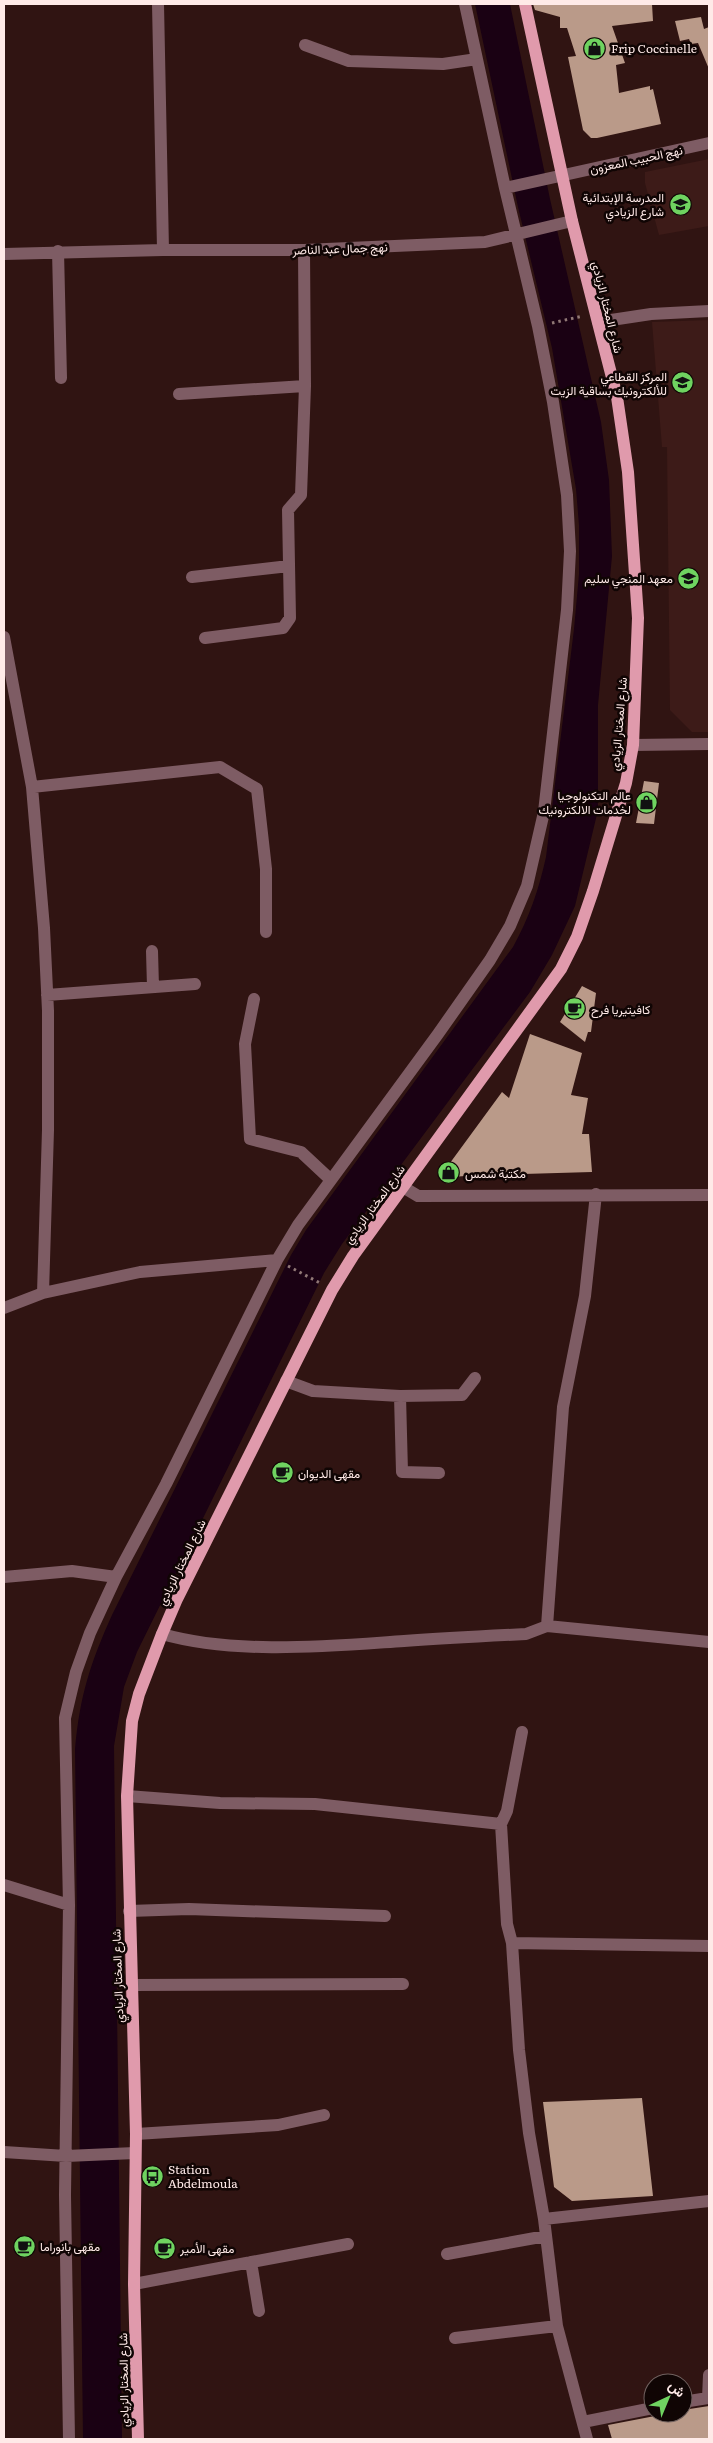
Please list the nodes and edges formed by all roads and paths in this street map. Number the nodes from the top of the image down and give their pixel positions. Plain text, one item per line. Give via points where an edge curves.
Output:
1 (158, 4) edge
2 (465, 4) edge
3 (525, 4) edge
4 (305, 45) dead end
5 (477, 59) junction
6 (709, 143) edge
7 (563, 175) junction
8 (508, 188) junction
9 (572, 221) junction
10 (519, 233) junction
11 (163, 250) junction
12 (304, 250) junction
13 (58, 251) junction
14 (4, 254) edge
15 (709, 311) edge
16 (579, 317) dead end
17 (598, 322) junction
18 (545, 324) dead end
19 (61, 378) dead end
20 (305, 386) junction
21 (179, 394) dead end
22 (289, 566) junction
23 (192, 577) dead end
24 (4, 637) edge
25 (205, 638) dead end
26 (709, 744) edge
27 (633, 745) junction
28 (32, 787) junction
29 (266, 932) dead end
30 (152, 950) dead end
31 (195, 984) dead end
32 (153, 987) junction
33 (47, 995) junction
34 (254, 999) dead end
35 (331, 1180) junction
36 (402, 1187) junction
37 (596, 1194) junction
38 (709, 1195) edge
39 (277, 1260) junction
40 (332, 1290) junction
41 (43, 1293) junction
42 (4, 1308) edge
43 (475, 1378) dead end
44 (286, 1380) junction
45 (400, 1396) junction
46 (439, 1472) dead end
47 (116, 1576) junction
48 (4, 1577) edge
49 (546, 1626) junction
50 (162, 1634) junction
51 (709, 1642) edge
52 (522, 1732) dead end
53 (127, 1796) junction
54 (501, 1824) junction
55 (4, 1884) edge
56 (69, 1905) junction
57 (129, 1911) junction
58 (386, 1916) dead end
59 (512, 1943) junction
60 (709, 1946) edge
61 (403, 1984) dead end
62 (132, 1985) junction
63 (324, 2115) dead end
64 (136, 2134) junction
65 (4, 2152) edge
66 (135, 2153) junction
67 (66, 2156) junction
68 (709, 2201) edge
69 (544, 2219) junction
70 (546, 2236) junction
71 (348, 2244) dead end
72 (447, 2254) dead end
73 (251, 2262) junction
74 (134, 2284) junction
75 (259, 2312) dead end
76 (558, 2326) junction
77 (455, 2338) dead end
78 (709, 2375) edge
79 (693, 2400) edge
80 (643, 2410) edge
81 (583, 2422) junction
82 (69, 2439) edge
83 (138, 2439) edge
84 (587, 2439) edge

1 - 11 street
2 - 5 street
3 - 7 main road, شارع المختار الزيادي
4 - 5 street via 350,62 443,64
5 - 8 street
6 - 7 street, نهج الحبيب المعزون
7 - 8 street, نهج الحبيب المعزون
7 - 9 main road, شارع المختار الزيادي
8 - 10 street
9 - 10 street, نهج جمال عبد الناصر
9 - 17 main road, شارع المختار الزيادي
10 - 12 street, نهج جمال عبد الناصر via 485,242
10 - 35 street via 556,419 567,495 570,551 552,748 536,853 524,894 490,960
11 - 12 street, نهج جمال عبد الناصر
11 - 13 street, نهج جمال عبد الناصر
12 - 20 street
13 - 14 street, نهج جمال عبد الناصر
13 - 19 street
15 - 17 street via 651,314
16 - 18 path
17 - 27 main road, شارع المختار الزيادي via 616,397 628,472 638,618
20 - 21 street
20 - 22 street via 301,495 288,510
22 - 23 street
22 - 25 street via 290,618 282,628
24 - 28 street
26 - 27 street
27 - 36 main road, شارع المختار الزيادي via 626,783 593,891 577,937 561,969
28 - 29 street via 220,767 239,777 257,789 266,869
28 - 33 street
30 - 32 street
31 - 32 street
32 - 33 street
33 - 41 street via 48,1130
34 - 35 street via 245,1044 250,1139 301,1152
35 - 39 street
36 - 37 street via 418,1196
36 - 40 main road, شارع المختار الزيادي
37 - 38 street
37 - 49 street via 585,1296 563,1407
39 - 40 path
39 - 41 street via 140,1272
39 - 47 street via 166,1484
40 - 44 main road, شارع المختار الزيادي
41 - 42 street
43 - 45 street via 462,1395
44 - 45 street via 313,1390
44 - 50 main road, شارع المختار الزيادي
45 - 46 street via 402,1472
47 - 48 street via 72,1571
47 - 56 street via 84,1649 65,1718
49 - 50 street via 526,1634 273,1647 190,1642
49 - 51 street
50 - 53 main road, شارع المختار الزيادي via 132,1721
52 - 54 street via 507,1811
53 - 54 street via 220,1803 315,1804
53 - 57 main road, شارع المختار الزيادي
54 - 59 street via 507,1924
55 - 56 street
56 - 67 street
57 - 58 street via 189,1909
57 - 62 main road, شارع المختار الزيادي
59 - 60 street
59 - 69 street via 519,2050
61 - 62 street
62 - 64 main road, شارع المختار الزيادي
63 - 64 street via 278,2125
64 - 66 main road, شارع المختار الزيادي
65 - 67 street
66 - 67 street
66 - 74 main road, شارع المختار الزيادي
67 - 82 street
68 - 69 street
69 - 70 street
70 - 72 street
70 - 76 street
71 - 73 street
73 - 74 street
73 - 75 street
74 - 83 main road, شارع المختار الزيادي
76 - 77 street
76 - 81 street
78 - 79 street via 708,2398
80 - 81 street
81 - 84 street

